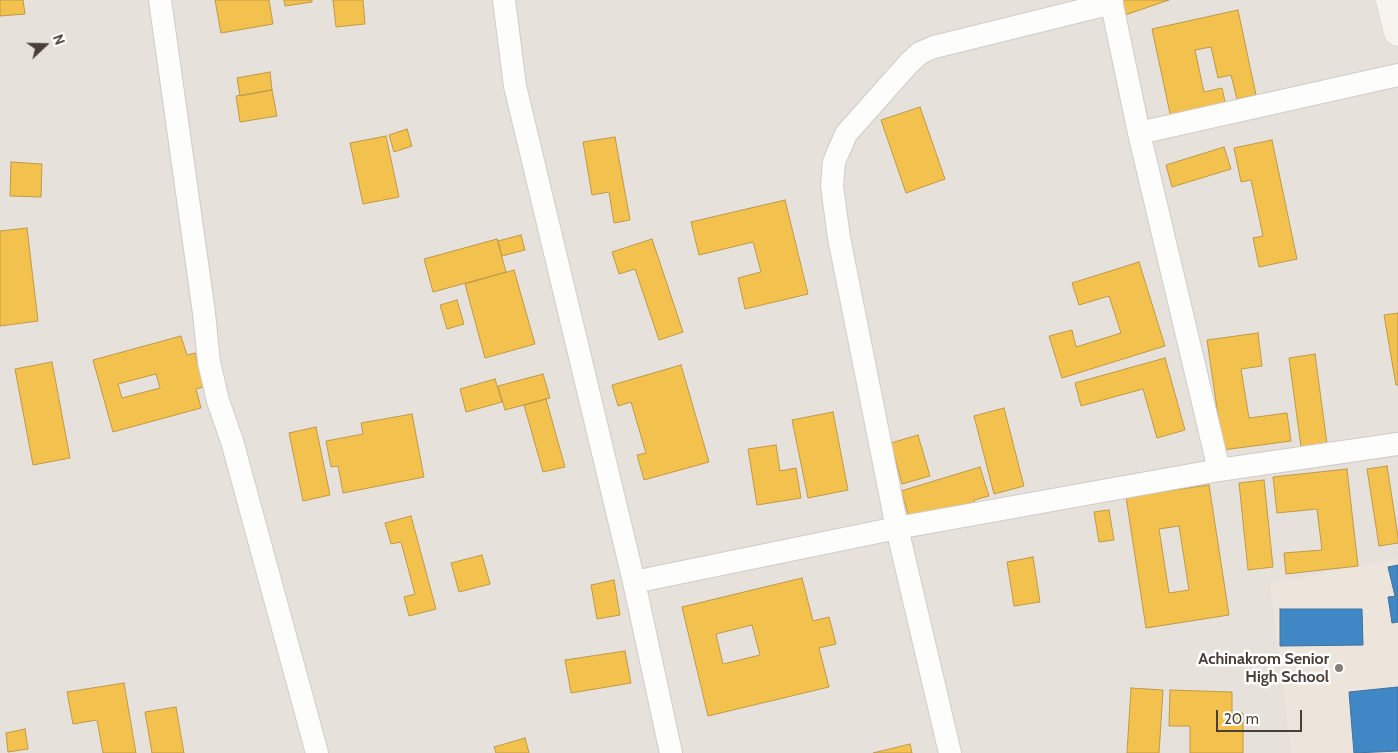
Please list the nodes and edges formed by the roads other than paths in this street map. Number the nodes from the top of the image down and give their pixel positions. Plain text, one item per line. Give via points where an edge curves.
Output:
1 (160, 0) edge
2 (504, 0) edge
3 (1390, 0) edge
4 (1112, 2) edge
5 (1398, 32) edge
6 (1398, 75) edge
7 (1139, 133) junction
8 (1398, 444) edge
9 (1219, 470) junction
10 (897, 528) junction
11 (634, 582) junction
12 (317, 753) edge
13 (671, 753) edge
14 (950, 753) edge

1 - 12 street via 209,362
2 - 11 street via 515,86
3 - 5 street
4 - 7 street
4 - 10 street via 934,46 920,53 846,134 834,162 832,186 839,238
6 - 7 street
7 - 9 street
8 - 9 street
9 - 10 street
10 - 11 street
10 - 14 street
11 - 13 street

